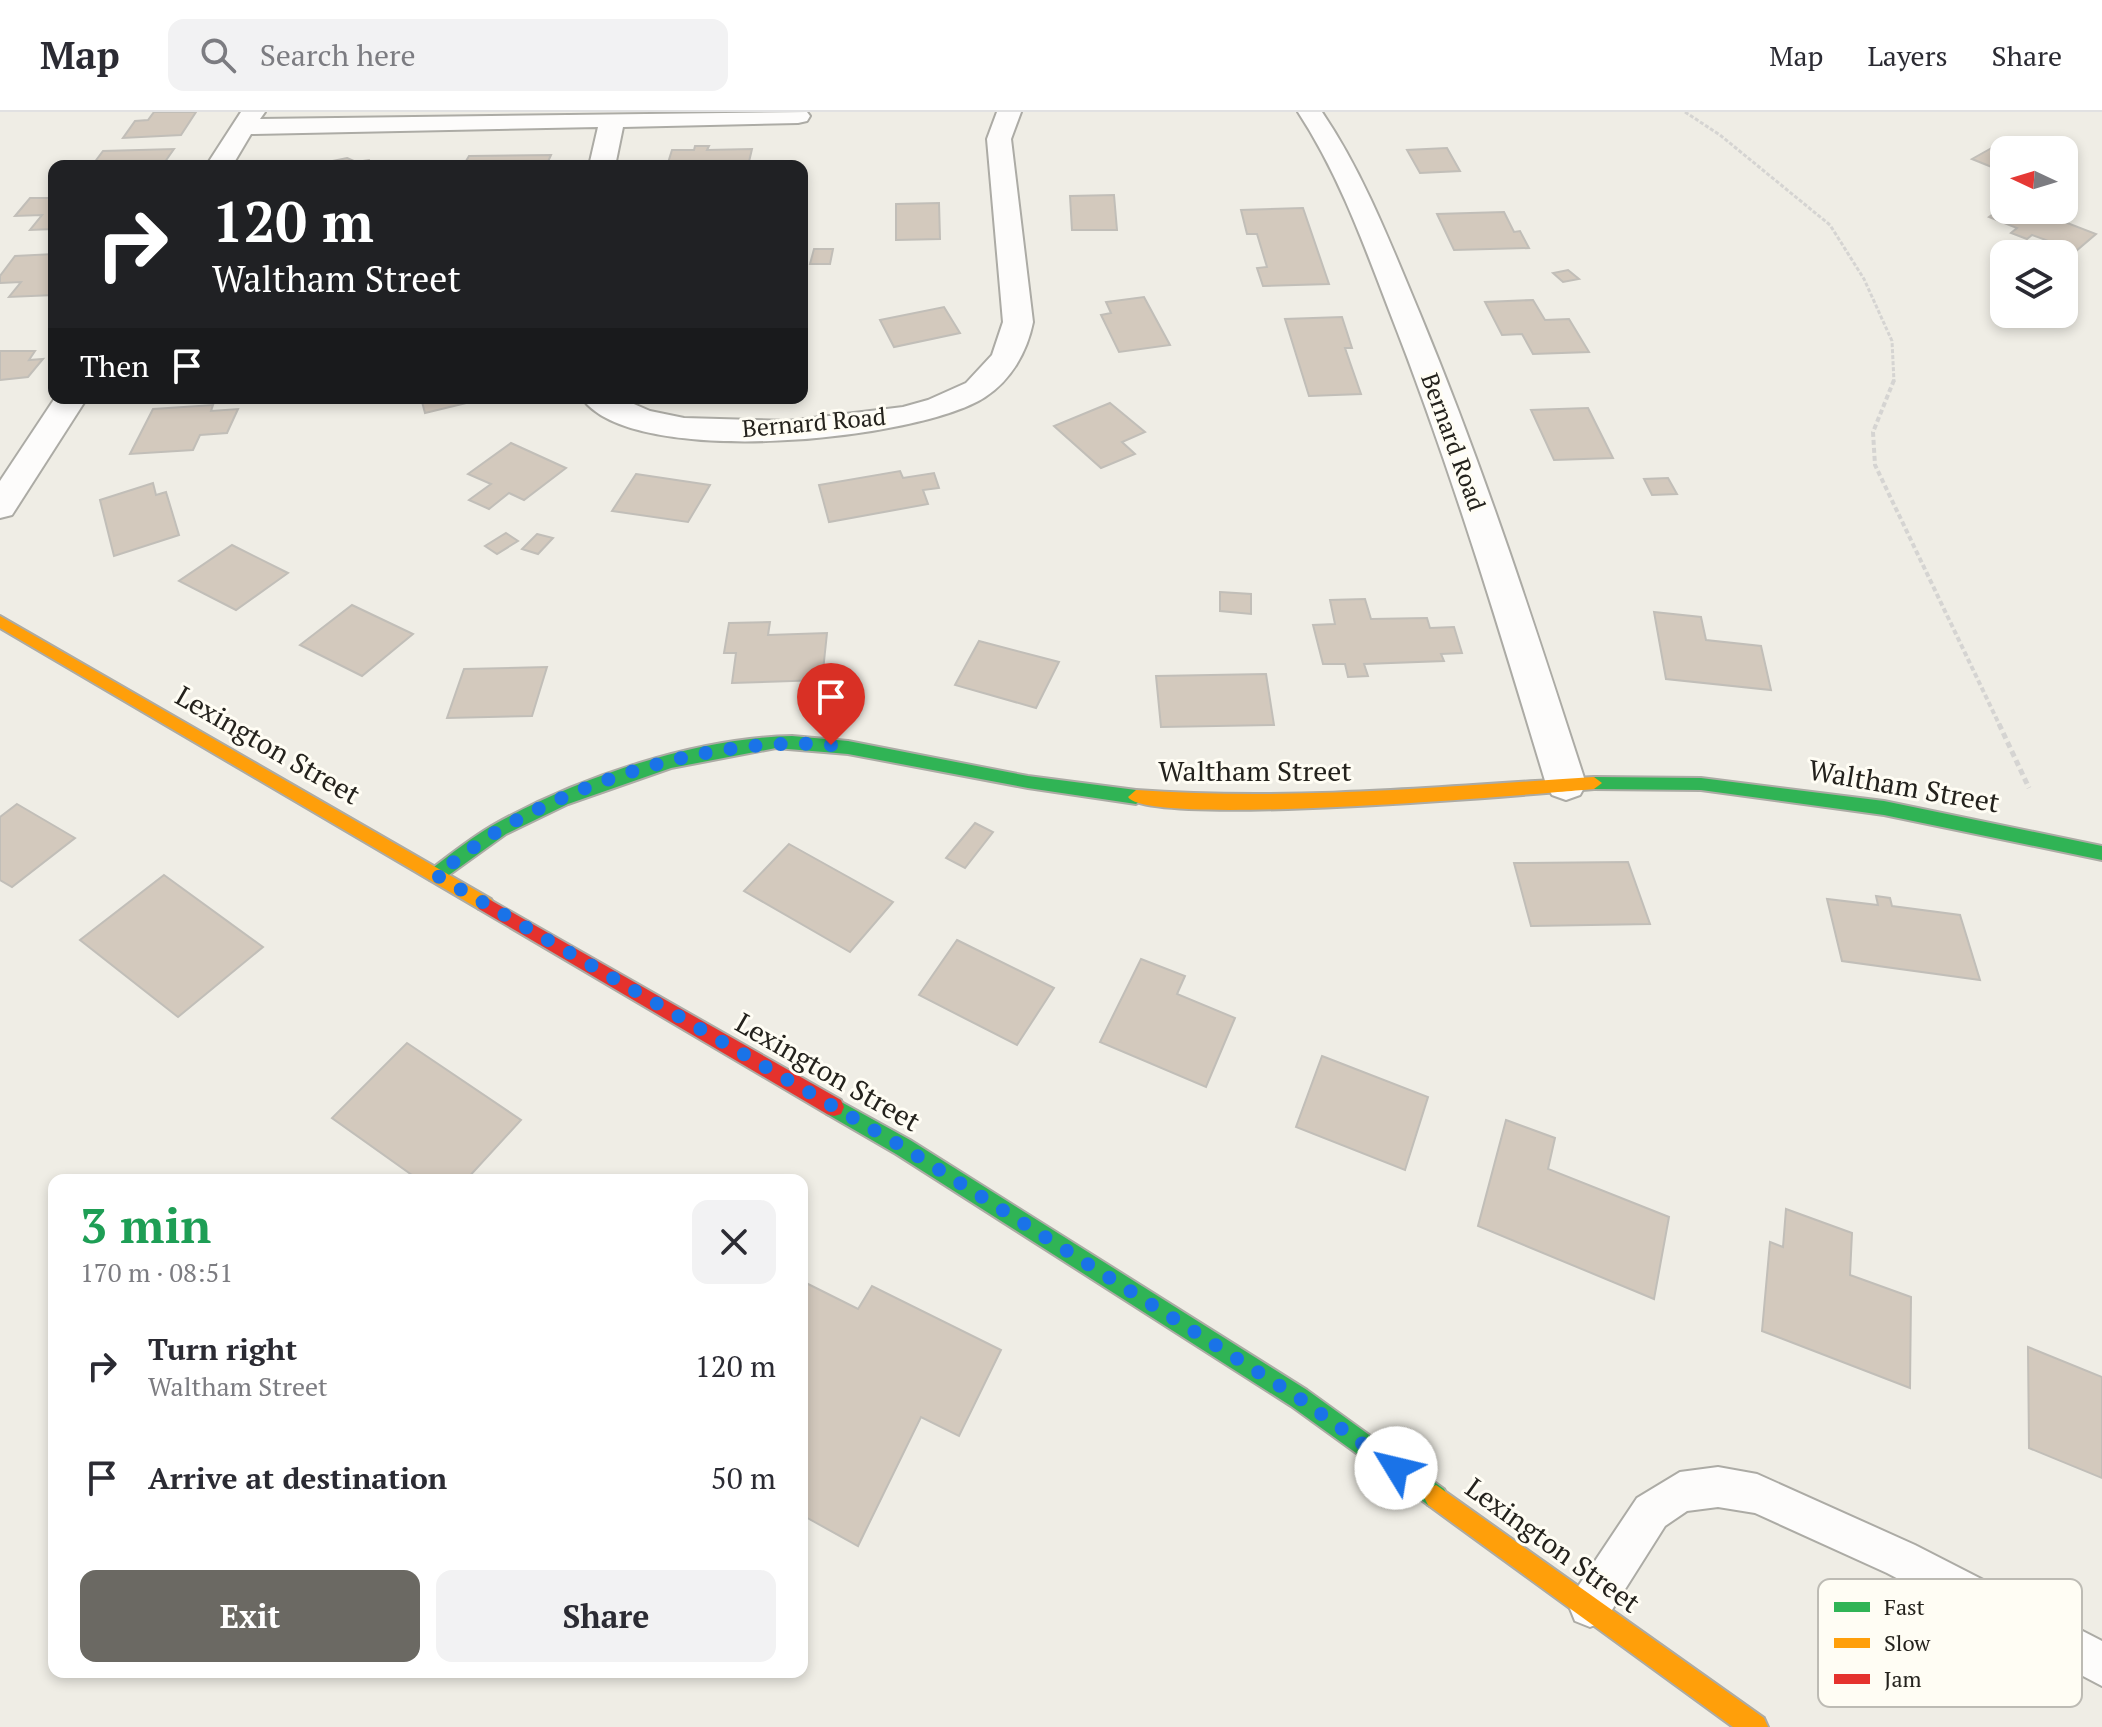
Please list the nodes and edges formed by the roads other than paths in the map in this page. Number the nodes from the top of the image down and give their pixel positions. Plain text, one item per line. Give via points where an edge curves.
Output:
1 (1009, 112) edge
2 (1310, 112) edge
3 (798, 116) dead end
4 (248, 120) edge
5 (612, 121) junction
6 (223, 160) edge
7 (603, 160) edge
8 (67, 404) edge
9 (609, 404) edge
10 (0, 507) edge
11 (0, 621) edge
12 (1566, 784) junction
13 (2102, 853) edge
14 (436, 875) junction
15 (1940, 1579) edge
16 (1590, 1606) junction
17 (2082, 1654) edge
18 (2102, 1665) edge
19 (1755, 1727) edge

1 - 9 street, Bernard Road via 999,139 1018,322 1011,349 978,388 950,402 878,420 743,431 663,425
2 - 12 street, Bernard Road via 1340,158 1439,399
3 - 5 street
4 - 5 street
4 - 6 street
5 - 7 street
8 - 10 street
11 - 14 main road, Lexington Street
12 - 13 main road, Waltham Street via 1654,781 1748,788 1884,808
12 - 14 main road, Waltham Street via 1312,802 1194,803 1069,791 865,750 778,742 690,758 558,801 499,830
14 - 16 main road, Lexington Street via 903,1147 1299,1398
15 - 16 lane via 1765,1497 1718,1487 1680,1492 1651,1512
16 - 19 main road, Lexington Street
17 - 18 lane

